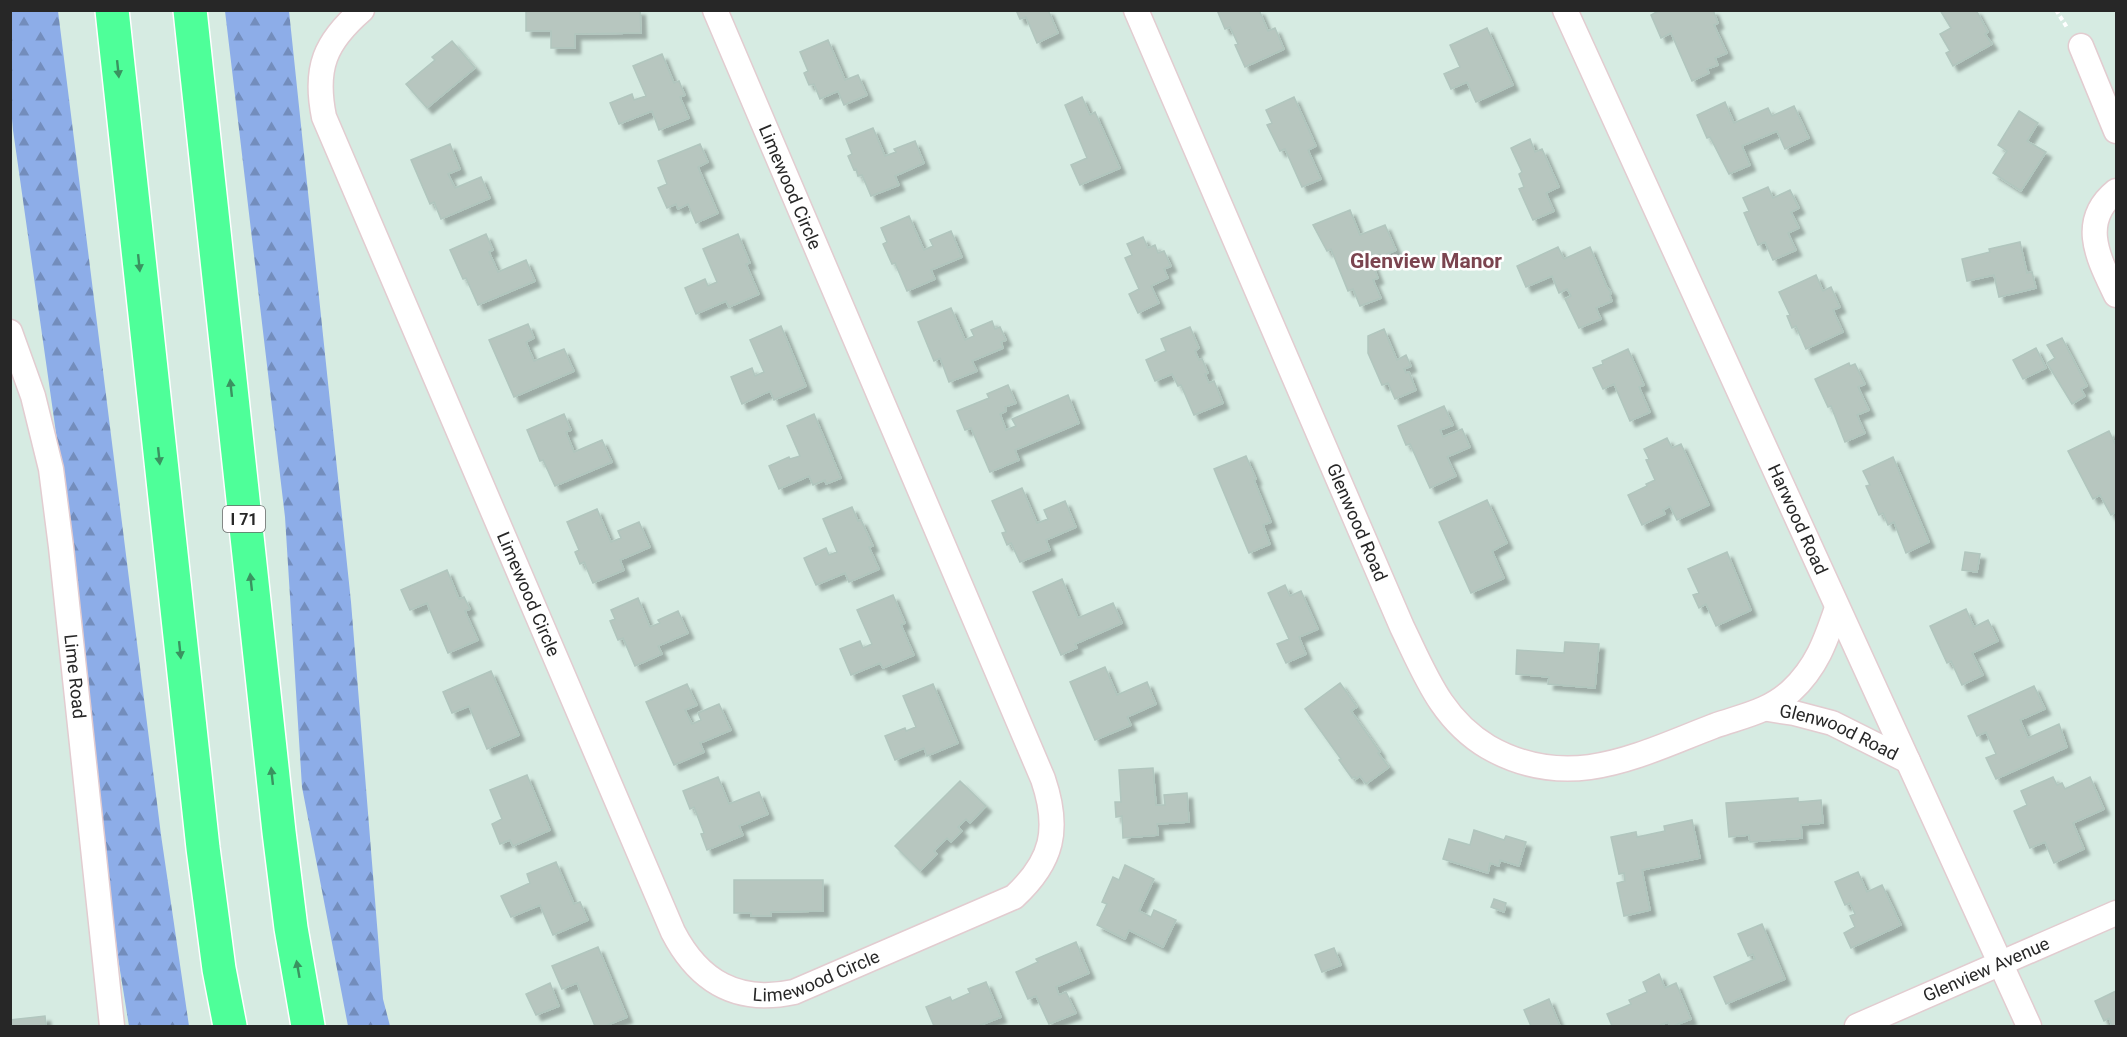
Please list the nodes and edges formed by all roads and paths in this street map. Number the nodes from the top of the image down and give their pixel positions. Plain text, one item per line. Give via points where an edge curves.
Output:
1 (112, 10) edge
2 (190, 10) edge
3 (362, 10) edge
4 (715, 10) edge
5 (1136, 10) edge
6 (1565, 10) edge
7 (2081, 46) dead end
8 (2116, 131) edge
9 (2116, 191) edge
10 (2116, 295) edge
11 (10, 332) edge
12 (1837, 608) junction
13 (1768, 709) junction
14 (1908, 761) junction
15 (2116, 913) edge
16 (2000, 964) junction
17 (112, 1026) edge
18 (230, 1026) edge
19 (308, 1026) edge
20 (1857, 1026) edge
21 (2029, 1026) edge

1 -> 18 highway via 203,848
19 -> 2 highway, I 71 via 279,832
3 - 4 street, Limewood Circle via 344,27 326,55 319,94 324,117 673,932 688,957 710,978 735,992 774,997 794,992 1014,897 1042,864 1051,839 1052,810 1043,779
5 - 13 street, Glenwood Road via 1384,585 1444,709 1471,735 1503,754 1538,766 1575,770 1632,758
6 - 12 street, Harwood Road
7 - 8 street
9 - 10 street via 2102,206 2094,233 2100,262
11 - 17 street, Lime Road via 33,396 51,469
12 - 13 street, Glenwood Road via 1824,647 1812,666 1790,692
12 - 14 street, Harwood Road
13 - 14 street, Glenwood Road via 1832,723
14 - 16 street, Harwood Road
15 - 16 street, Glenview Avenue
16 - 20 street, Glenview Avenue
16 - 21 street, Harwood Road

